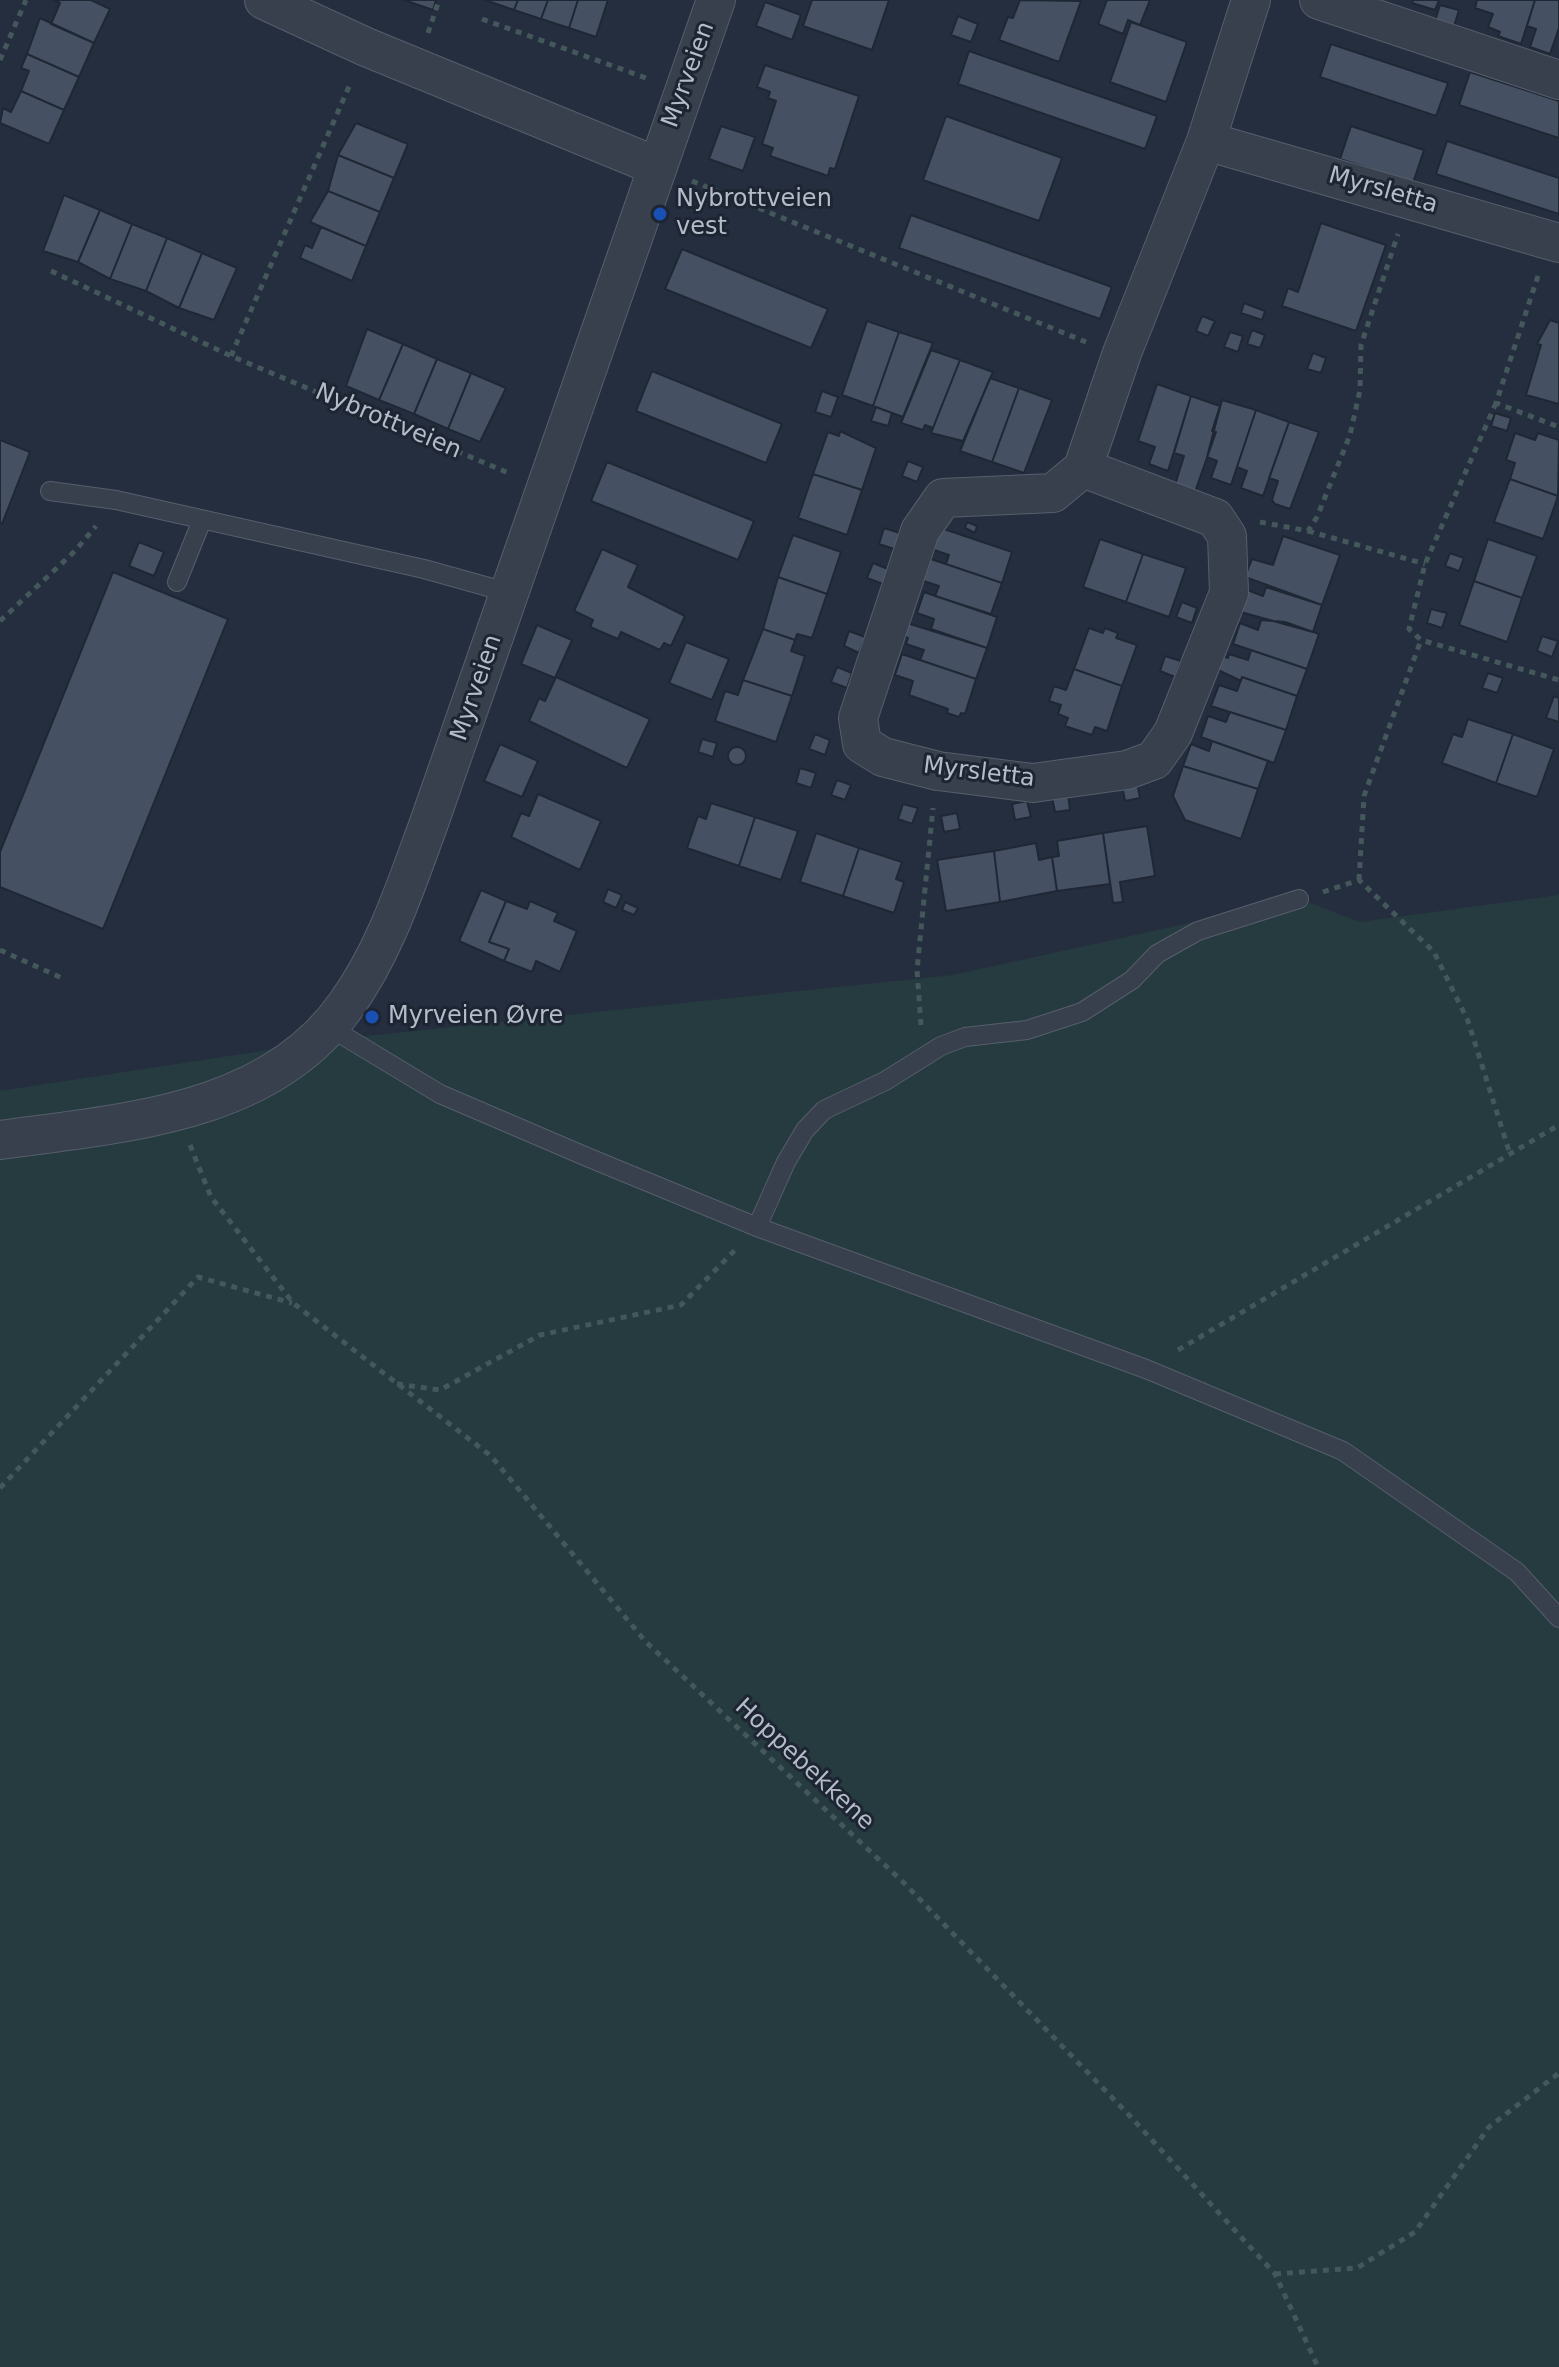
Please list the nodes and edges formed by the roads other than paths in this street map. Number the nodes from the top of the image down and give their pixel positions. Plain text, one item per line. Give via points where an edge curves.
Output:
1 (264, 0) edge
2 (716, 0) edge
3 (1251, 0) edge
4 (1319, 0) edge
5 (1559, 80) edge
6 (1206, 141) junction
7 (656, 166) junction
8 (1554, 242) edge
9 (1083, 468) junction
10 (50, 491) dead end
11 (202, 520) junction
12 (177, 582) dead end
13 (510, 593) junction
14 (1299, 899) road end
15 (329, 1027) junction
16 (0, 1140) edge
17 (757, 1227) junction
18 (1559, 1618) edge

1 - 7 street
2 - 7 street, Myrveien
3 - 6 street
4 - 5 street
6 - 8 street, Myrsletta
6 - 9 street
7 - 13 street, Myrveien
9 - 9 street, Myrsletta via 1053,493 943,498 920,531 858,718 862,744 883,757 938,771 1033,783 1127,770 1154,760 1173,733 1229,593 1227,536 1215,518
10 - 11 lane
11 - 12 lane
11 - 13 lane
13 - 15 street, Myrveien via 396,910 362,980
14 - 17 lane via 1198,931 1157,954 1132,980 1082,1012 1027,1030 965,1037 813,1118
15 - 16 street, Myrveien via 277,1072 232,1095 179,1110
15 - 17 lane via 440,1094
17 - 18 lane via 1146,1369 1343,1451 1517,1572

